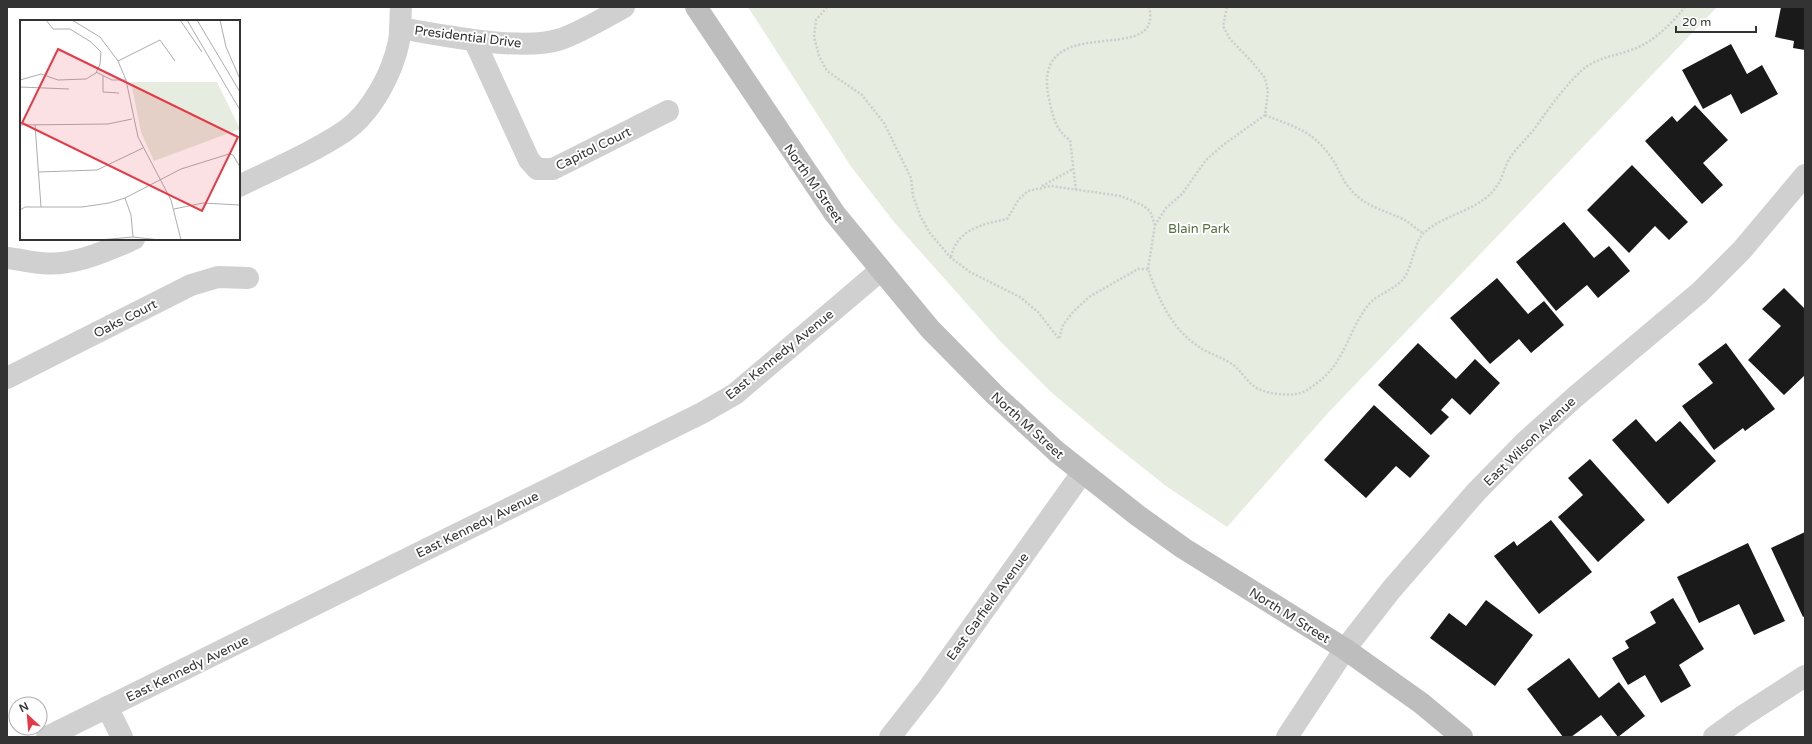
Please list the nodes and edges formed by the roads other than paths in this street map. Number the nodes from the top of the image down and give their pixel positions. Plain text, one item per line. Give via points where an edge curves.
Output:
1 (624, 7) edge
2 (696, 7) edge
3 (400, 18) edge
4 (474, 40) junction
5 (668, 111) dead end
6 (1805, 175) edge
7 (240, 185) edge
8 (131, 240) edge
9 (7, 258) edge
10 (881, 270) junction
11 (248, 278) dead end
12 (7, 378) edge
13 (1082, 473) junction
14 (1345, 649) junction
15 (1805, 676) edge
16 (107, 707) junction
17 (47, 737) edge
18 (122, 737) edge
19 (890, 737) edge
20 (1287, 737) edge
21 (1462, 737) edge
22 (1714, 737) edge

1 - 4 street, Presidential Drive via 561,39 528,43
2 - 10 street, North M Street via 810,179
3 - 4 street, Presidential Drive
3 - 7 street, Presidential Drive via 399,41 390,68 378,93 364,112 340,134
4 - 5 street, Capitol Court via 529,160 537,169 553,169
6 - 14 street, East Wilson Avenue via 1742,250 1700,292 1575,397 1525,442 1476,492 1391,590
8 - 9 street via 66,262 42,264
10 - 13 street, North M Street via 930,329 985,386
10 - 16 street, East Kennedy Avenue via 735,394 702,413
11 - 12 street, Oaks Court via 218,277 191,285
13 - 14 street, North M Street via 1183,548
13 - 19 street, East Garfield Avenue via 930,686
14 - 20 street, East Wilson Avenue
14 - 21 street, North M Street via 1421,703
15 - 22 street
16 - 17 street, East Kennedy Avenue
16 - 18 street

